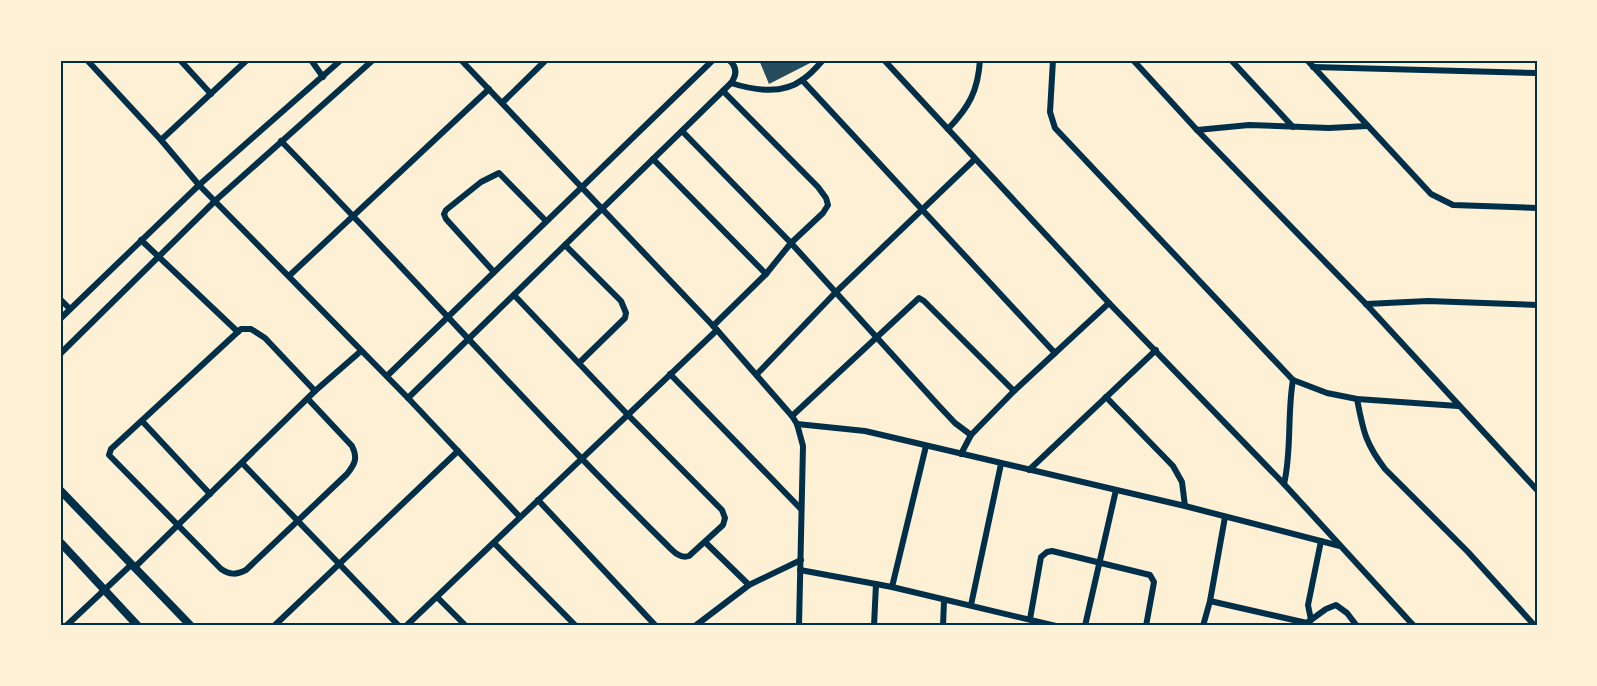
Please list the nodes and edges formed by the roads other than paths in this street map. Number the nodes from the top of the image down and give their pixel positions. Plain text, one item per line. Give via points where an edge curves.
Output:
1 (87, 60) edge
2 (180, 60) edge
3 (247, 60) edge
4 (311, 60) edge
5 (341, 60) edge
6 (374, 60) edge
7 (461, 60) edge
8 (546, 60) edge
9 (713, 60) edge
10 (729, 60) edge
11 (824, 60) edge
12 (884, 60) edge
13 (980, 60) edge
14 (1053, 60) edge
15 (1133, 60) edge
16 (1231, 60) edge
17 (1307, 60) edge
18 (1313, 67) junction
19 (1537, 73) edge
20 (323, 76) junction
21 (802, 80) junction
22 (731, 84) junction
23 (489, 89) junction
24 (723, 91) junction
25 (211, 94) junction
26 (502, 103) junction
27 (1367, 126) junction
28 (1293, 127) junction
29 (948, 129) junction
30 (1197, 130) junction
31 (682, 131) junction
32 (161, 140) junction
33 (281, 141) junction
34 (653, 159) junction
35 (975, 159) junction
36 (200, 185) junction
37 (581, 187) junction
38 (216, 200) junction
39 (1537, 208) edge
40 (601, 210) junction
41 (921, 210) junction
42 (353, 215) junction
43 (546, 221) junction
44 (141, 240) junction
45 (791, 243) junction
46 (565, 245) junction
47 (158, 257) junction
48 (494, 272) junction
49 (766, 274) junction
50 (290, 275) junction
51 (835, 293) junction
52 (514, 295) junction
53 (60, 299) edge
54 (1109, 303) junction
55 (1366, 304) junction
56 (1537, 305) edge
57 (70, 309) junction
58 (448, 316) junction
59 (60, 319) edge
60 (715, 328) junction
61 (240, 330) junction
62 (876, 337) junction
63 (469, 338) junction
64 (1156, 350) junction
65 (361, 351) junction
66 (1055, 353) junction
67 (60, 354) edge
68 (579, 363) junction
69 (670, 374) junction
70 (757, 374) junction
71 (387, 376) junction
72 (1293, 380) junction
73 (315, 391) junction
74 (1014, 391) junction
75 (1106, 397) junction
76 (408, 398) junction
77 (308, 399) junction
78 (1358, 399) junction
79 (1458, 406) junction
80 (628, 415) junction
81 (792, 416) junction
82 (142, 421) junction
83 (797, 424) junction
84 (971, 435) junction
85 (926, 446) junction
86 (458, 451) junction
87 (961, 454) junction
88 (581, 460) junction
89 (242, 463) junction
90 (1001, 464) junction
91 (1029, 470) junction
92 (1284, 484) junction
93 (60, 490) edge
94 (1116, 490) junction
95 (1537, 490) edge
96 (210, 494) junction
97 (538, 500) junction
98 (1185, 506) junction
99 (801, 509) junction
100 (520, 517) junction
101 (1225, 517) junction
102 (298, 520) junction
103 (178, 525) junction
104 (1320, 541) junction
105 (60, 542) edge
106 (705, 542) junction
107 (494, 543) junction
108 (1340, 546) junction
109 (801, 560) junction
110 (340, 563) junction
111 (1099, 564) junction
112 (134, 565) junction
113 (801, 570) junction
114 (876, 584) junction
115 (749, 585) junction
116 (892, 587) junction
117 (105, 590) junction
118 (437, 597) junction
119 (944, 601) junction
120 (1210, 602) junction
121 (971, 605) junction
122 (1030, 619) junction
123 (1307, 623) edge
124 (66, 626) edge
125 (138, 626) edge
126 (191, 626) edge
127 (274, 626) edge
128 (399, 626) edge
129 (406, 626) edge
130 (466, 626) edge
131 (576, 626) edge
132 (656, 626) edge
133 (695, 626) edge
134 (799, 626) edge
135 (874, 626) edge
136 (943, 626) edge
137 (1056, 626) edge
138 (1085, 626) edge
139 (1146, 626) edge
140 (1203, 626) edge
141 (1357, 626) edge
142 (1414, 626) edge
143 (1535, 626) edge

1 - 32 street
2 - 25 street
3 - 25 street
4 - 20 street
5 - 20 street
6 - 33 street
7 - 23 street
8 - 26 street
9 - 37 street
10 - 22 street via 736,73
11 - 21 street
12 - 29 street
13 - 29 street via 974,96
14 - 72 street via 1050,112 1055,128
15 - 30 street
16 - 28 street
17 - 18 street
18 - 19 street
18 - 27 street
20 - 36 street
21 - 22 street via 791,86 764,90
21 - 41 street
22 - 24 street
23 - 26 street
23 - 42 street
24 - 31 street
24 - 45 street via 825,198 826,209
25 - 32 street
26 - 37 street
27 - 28 street
27 - 39 street via 1431,194 1444,201 1468,206
28 - 30 street via 1249,125
29 - 35 street
30 - 55 street
31 - 34 street
31 - 45 street
32 - 36 street
33 - 38 street
33 - 42 street
34 - 40 street
34 - 49 street
35 - 41 street
35 - 54 street
36 - 38 street
36 - 44 street
37 - 40 street
37 - 43 street
38 - 47 street
38 - 50 street
40 - 46 street
40 - 60 street
41 - 51 street
41 - 66 street
42 - 50 street
42 - 58 street
43 - 48 street
43 - 48 street via 499,173 446,210 446,219
44 - 47 street
44 - 57 street
45 - 49 street
45 - 51 street
46 - 52 street
46 - 68 street via 621,301 626,313
47 - 61 street
47 - 67 street
48 - 58 street
49 - 60 street
50 - 65 street
51 - 62 street
51 - 70 street
52 - 63 street
52 - 68 street
53 - 57 street
54 - 64 street
54 - 66 street
55 - 56 street via 1428,301
55 - 79 street
57 - 59 street
58 - 63 street
58 - 71 street
60 - 69 street
60 - 70 street
61 - 73 street via 251,329 265,339
61 - 82 street
62 - 74 street via 921,298
62 - 81 street
62 - 84 street via 955,423
63 - 76 street
63 - 88 street
64 - 75 street
64 - 92 street
65 - 71 street
65 - 73 street
66 - 74 street
68 - 80 street
69 - 80 street
69 - 99 street
70 - 81 street
71 - 76 street
72 - 78 street
72 - 92 street
73 - 77 street
74 - 84 street
75 - 91 street
75 - 98 street via 1173,466 1182,482
76 - 86 street
77 - 89 street
77 - 102 street via 357,455 347,474
78 - 79 street
78 - 143 street via 1363,432 1385,469
79 - 95 street
80 - 88 street
80 - 106 street via 722,510 723,525
81 - 83 street
82 - 96 street
82 - 103 street via 109,455
83 - 85 street via 865,431
83 - 99 street via 803,446
84 - 87 street
85 - 87 street
85 - 116 street
86 - 100 street
86 - 110 street
87 - 90 street
88 - 97 street
88 - 106 street via 680,556 689,556
89 - 96 street
89 - 102 street
90 - 91 street
90 - 121 street
91 - 94 street
92 - 108 street
93 - 112 street
94 - 98 street
94 - 111 street
96 - 103 street
97 - 100 street
97 - 132 street
98 - 101 street
99 - 109 street
100 - 107 street
101 - 104 street
101 - 120 street
102 - 103 street via 238,574 221,569
102 - 110 street
103 - 112 street
104 - 108 street
104 - 123 street
105 - 117 street
106 - 115 street
107 - 118 street
107 - 131 street
108 - 142 street
109 - 113 street
109 - 115 street
110 - 127 street
110 - 128 street
111 - 122 street via 1052,551 1045,553
111 - 138 street
111 - 139 street via 1152,577
112 - 117 street
112 - 126 street
113 - 114 street
113 - 134 street
114 - 116 street
114 - 135 street
115 - 133 street
116 - 119 street
117 - 124 street
117 - 125 street
118 - 129 street
118 - 130 street
119 - 121 street
119 - 136 street
120 - 123 street
120 - 140 street
121 - 122 street
122 - 137 street
123 - 141 street via 1336,605

